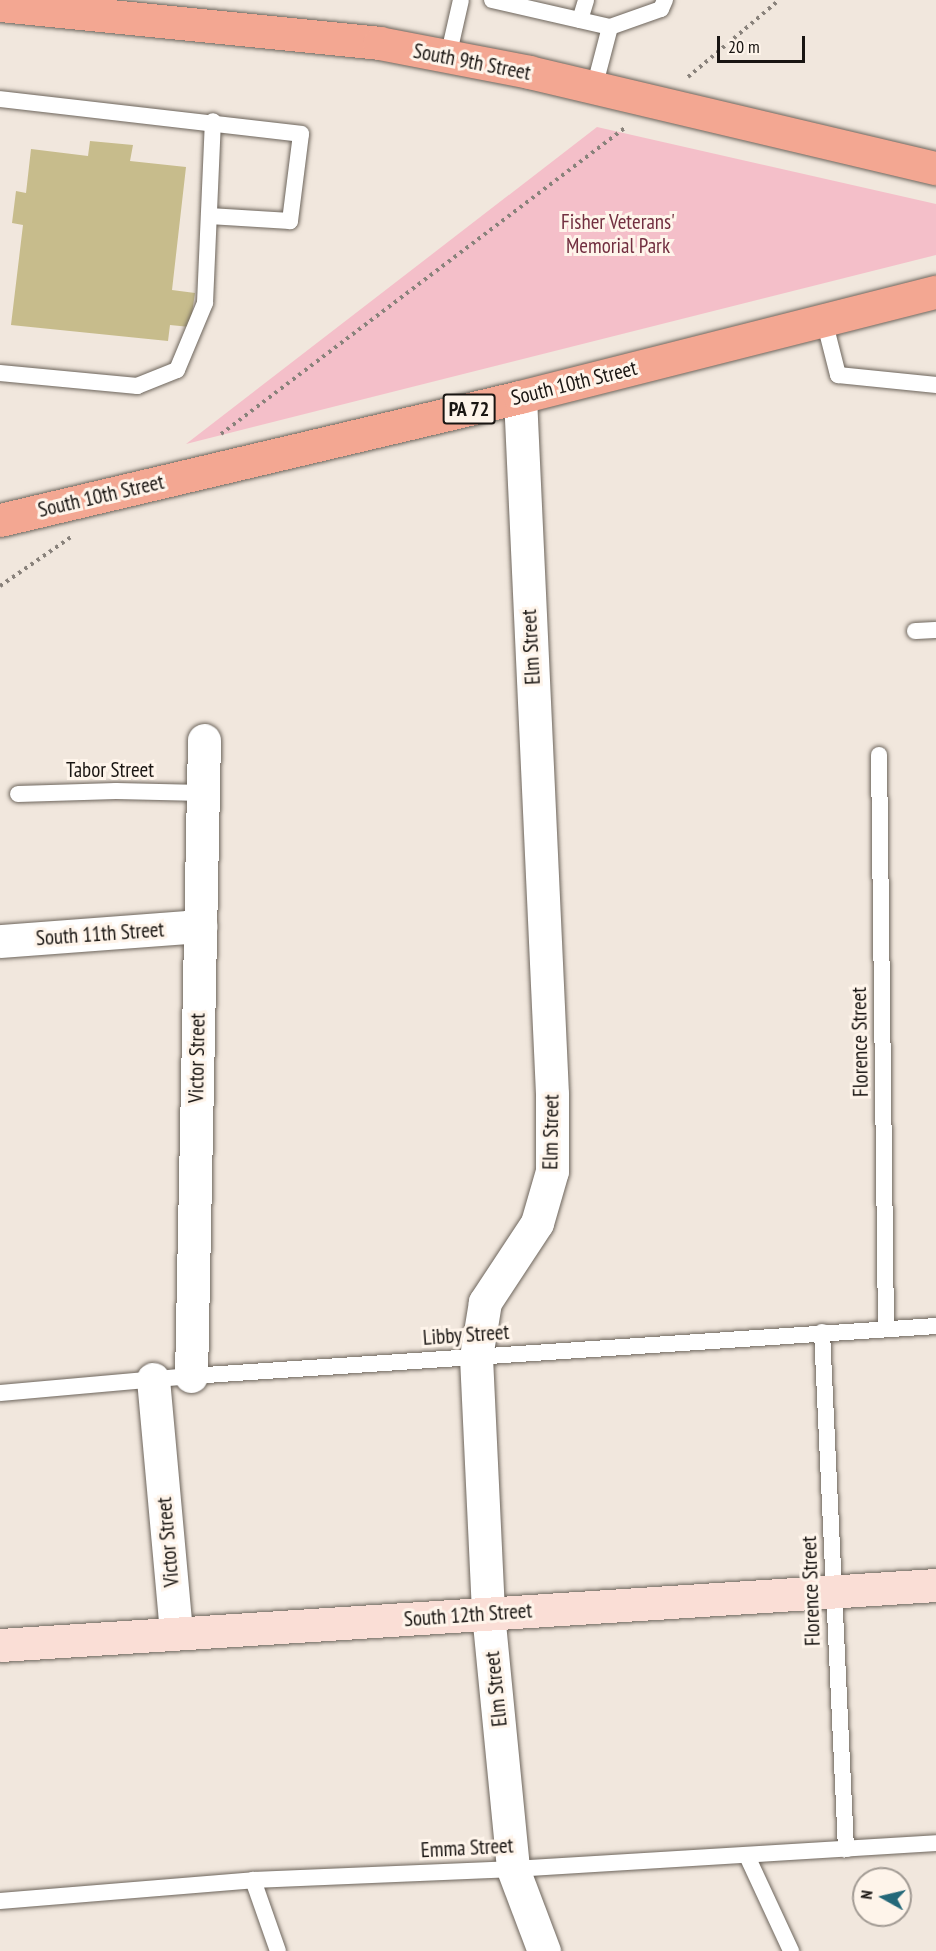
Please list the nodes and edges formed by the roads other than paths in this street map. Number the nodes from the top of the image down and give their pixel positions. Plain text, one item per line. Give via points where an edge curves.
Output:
1 (461, 0) edge
2 (492, 0) edge
3 (586, 0) edge
4 (665, 0) edge
5 (512, 2) edge
6 (0, 5) edge
7 (546, 6) edge
8 (580, 20) junction
9 (610, 27) junction
10 (448, 57) junction
11 (594, 88) junction
12 (0, 99) edge
13 (213, 121) junction
14 (936, 168) edge
15 (209, 216) junction
16 (936, 292) edge
17 (824, 320) junction
18 (0, 373) edge
19 (936, 385) edge
20 (520, 397) junction
21 (0, 520) edge
22 (936, 630) edge
23 (915, 631) dead end
24 (204, 740) dead end
25 (879, 756) dead end
26 (18, 794) dead end
27 (203, 794) junction
28 (200, 926) junction
29 (0, 941) edge
30 (936, 1326) edge
31 (886, 1328) junction
32 (822, 1332) junction
33 (476, 1357) junction
34 (191, 1376) junction
35 (153, 1379) junction
36 (0, 1393) edge
37 (936, 1586) edge
38 (832, 1592) junction
39 (488, 1614) junction
40 (176, 1633) junction
41 (0, 1644) edge
42 (936, 1843) edge
43 (846, 1849) junction
44 (747, 1856) junction
45 (513, 1869) junction
46 (253, 1880) junction
47 (0, 1901) edge
48 (278, 1951) edge
49 (544, 1951) edge
50 (791, 1951) edge

1 - 10 lane
2 - 5 lane
3 - 8 lane
4 - 9 lane via 661,9
5 - 7 lane
6 - 10 highway, South 9th Street via 379,43
7 - 8 lane
8 - 9 lane
9 - 11 lane
10 - 11 highway, South 9th Street
11 - 14 highway, South 9th Street
12 - 13 lane
13 - 15 lane
13 - 15 lane via 301,134 290,220
15 - 18 lane via 205,303 177,369 137,386
16 - 17 highway, South 10th Street / PA 72
17 - 19 lane via 838,375
17 - 20 highway, South 10th Street / PA 72
20 - 21 highway, South 10th Street / PA 72
20 - 33 street, Elm Street via 552,1094 552,1171 537,1223 485,1302
22 - 23 lane
24 - 27 street, Victor Street
25 - 31 lane, Florence Street
26 - 27 lane, Tabor Street
27 - 28 street, Victor Street
28 - 29 street, South 11th Street
28 - 34 street, Victor Street
30 - 31 lane, Libby Street
31 - 32 lane, Libby Street
32 - 33 lane, Libby Street
32 - 38 lane, Florence Street
33 - 34 lane, Libby Street
33 - 39 street, Elm Street
34 - 35 lane, Libby Street
35 - 36 lane, Libby Street
35 - 40 street, Victor Street
37 - 38 main road, South 12th Street
38 - 39 main road, South 12th Street
38 - 43 lane, Florence Street
39 - 40 main road, South 12th Street
39 - 45 street, Elm Street
40 - 41 main road, South 12th Street
42 - 43 lane, Emma Street
43 - 44 lane, Emma Street
44 - 45 lane, Emma Street
44 - 50 lane
45 - 46 lane, Emma Street
45 - 49 street, Elm Street
46 - 47 lane, Emma Street
46 - 48 lane

